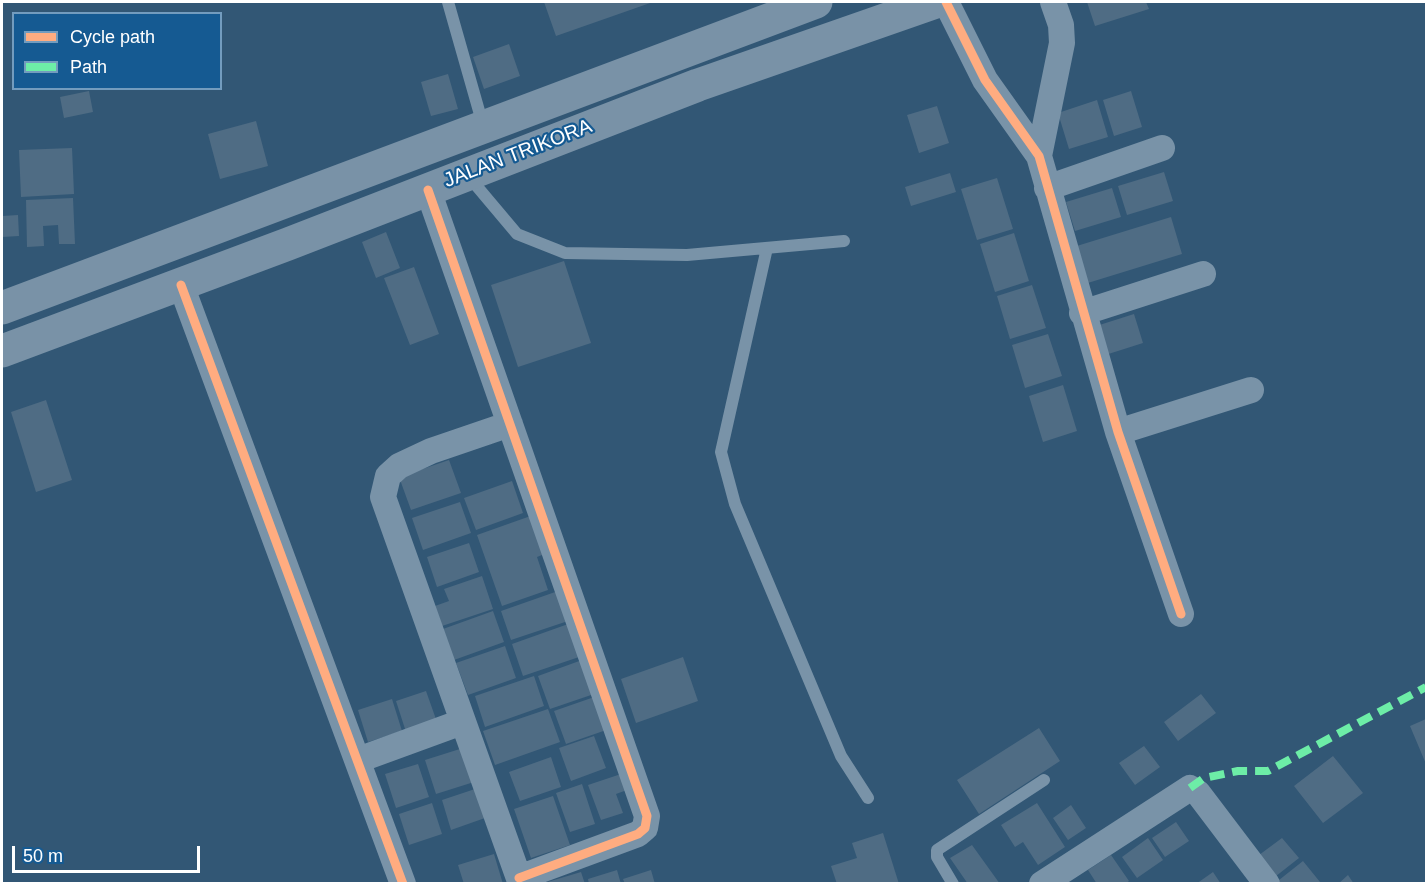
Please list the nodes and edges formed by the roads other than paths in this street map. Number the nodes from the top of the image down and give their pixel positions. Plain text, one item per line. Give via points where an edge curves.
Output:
1 (448, 2) edge
2 (816, 2) edge
3 (936, 2) edge
4 (946, 2) edge
5 (1053, 2) edge
6 (483, 126) junction
7 (1162, 148) dead end
8 (1038, 156) junction
9 (467, 174) junction
10 (1047, 188) junction
11 (428, 190) junction
12 (844, 241) dead end
13 (767, 248) junction
14 (1203, 274) dead end
15 (180, 285) junction
16 (2, 308) edge
17 (1082, 313) junction
18 (2, 351) edge
19 (1251, 390) dead end
20 (510, 424) junction
21 (1118, 432) junction
22 (1181, 614) dead end
23 (462, 722) junction
24 (358, 760) junction
25 (1044, 780) dead end
26 (868, 798) dead end
27 (520, 881) edge
28 (403, 884) edge
29 (953, 884) edge
30 (1042, 884) edge
31 (1267, 884) edge

1 - 6 lane
2 - 6 main road, JALAN TRIKORA
3 - 9 main road, JALAN TRIKORA via 698,85
4 - 8 street via 985,80
5 - 8 street via 1062,43
6 - 16 main road, JALAN TRIKORA
7 - 10 street
8 - 10 street
9 - 11 main road, JALAN TRIKORA
9 - 13 lane via 517,234 565,253 687,255
10 - 17 street
11 - 15 main road, JALAN TRIKORA
11 - 20 street
12 - 13 lane
13 - 26 lane via 722,452 735,504 841,756
14 - 17 street
15 - 18 main road, JALAN TRIKORA
15 - 24 street
17 - 21 street
19 - 21 street
20 - 23 street via 399,466 388,476 383,488 382,497
20 - 27 street via 647,816 645,828 638,834
21 - 22 street
23 - 24 street
23 - 27 street
24 - 28 street
25 - 29 lane via 937,850 936,857
30 - 31 street via 1190,788 1198,793

